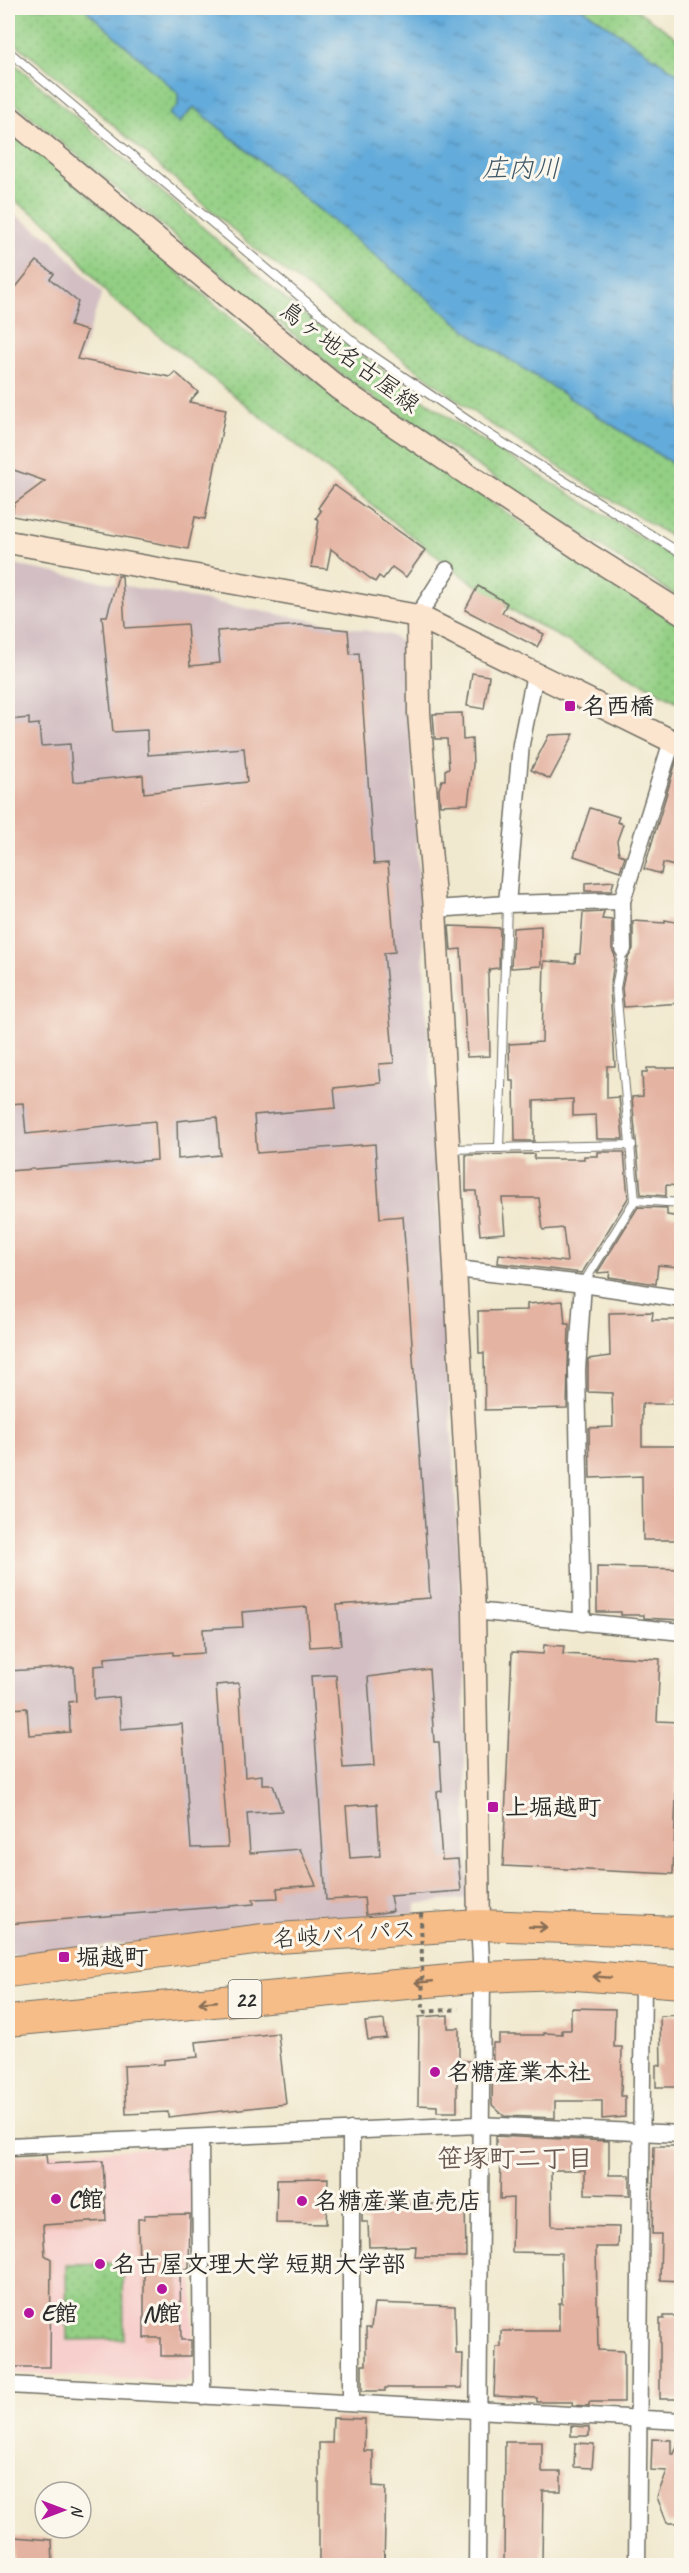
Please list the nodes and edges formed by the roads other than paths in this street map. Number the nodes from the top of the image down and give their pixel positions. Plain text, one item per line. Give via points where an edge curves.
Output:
1 (8, 51) edge
2 (8, 116) edge
3 (8, 542) edge
4 (681, 554) edge
5 (447, 570) dead end
6 (681, 613) edge
7 (418, 616) junction
8 (535, 674) junction
9 (678, 743) edge
10 (622, 901) junction
11 (507, 904) junction
12 (435, 909) junction
13 (623, 949) joint
14 (632, 1145) junction
15 (499, 1148) junction
16 (448, 1149) junction
17 (635, 1200) junction
18 (681, 1203) edge
19 (457, 1269) junction
20 (583, 1284) junction
21 (681, 1299) edge
22 (474, 1611) junction
23 (582, 1623) junction
24 (681, 1632) edge
25 (480, 1925) junction
26 (681, 1932) edge
27 (8, 1972) edge
28 (482, 1977) junction
29 (643, 1980) junction
30 (681, 1983) edge
31 (8, 2021) edge
32 (478, 2125) junction
33 (351, 2130) junction
34 (642, 2132) junction
35 (681, 2134) edge
36 (200, 2138) junction
37 (8, 2146) edge
38 (8, 2385) edge
39 (202, 2396) junction
40 (351, 2403) junction
41 (478, 2412) junction
42 (639, 2420) junction
43 (681, 2421) edge
44 (477, 2565) edge
45 (637, 2565) edge

1 - 4 lane via 360,347 480,428
2 - 6 street, 鳥ヶ地名古屋線 via 338,388
3 - 7 street
5 - 7 street
7 - 8 street
7 - 12 street via 419,713
8 - 9 street
8 - 11 street via 521,744
9 - 10 street
10 - 11 street
10 - 13 street
11 - 12 street
11 - 15 lane
12 - 16 street
13 - 14 lane via 616,988
14 - 15 lane
14 - 17 lane
15 - 16 lane
16 - 19 street
17 - 18 lane
17 - 20 lane
19 - 20 street
19 - 22 street
20 - 21 street
20 - 23 street via 577,1370
22 - 23 street
22 - 25 street
23 - 24 street
25 -> 26 highway, 名岐バイパス
25 - 27 highway, 名岐バイパス via 262,1939
25 - 28 street
29 -> 28 highway, 22 via 562,1974
28 -> 31 highway, 22
28 - 32 street
29 - 30 highway, 22
29 - 34 street
32 - 33 street
32 - 34 street
32 - 41 street
33 - 36 street
33 - 40 street
34 - 35 street
34 - 42 street
36 - 37 street
36 - 39 street
38 - 39 street
39 - 40 street
40 - 41 street
41 - 42 street
41 - 44 street
42 - 43 street
42 - 45 street

